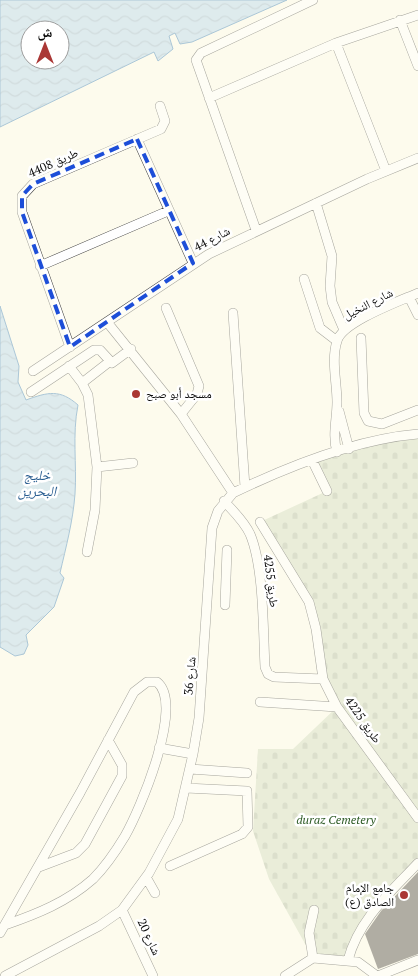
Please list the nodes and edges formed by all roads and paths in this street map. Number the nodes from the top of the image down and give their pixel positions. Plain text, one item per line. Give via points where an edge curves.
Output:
1 (313, 0) edge
2 (418, 15) edge
3 (400, 20) junction
4 (336, 43) junction
5 (418, 66) edge
6 (209, 98) junction
7 (160, 106) dead end
8 (137, 139) junction
9 (418, 158) edge
10 (386, 171) junction
11 (316, 203) junction
12 (168, 211) junction
13 (256, 230) junction
14 (193, 264) junction
15 (40, 266) junction
16 (304, 279) dead end
17 (418, 293) edge
18 (409, 297) junction
19 (166, 308) dead end
20 (233, 313) dead end
21 (418, 315) edge
22 (107, 322) junction
23 (344, 330) junction
24 (361, 338) dead end
25 (336, 341) junction
26 (70, 347) junction
27 (131, 349) junction
28 (109, 362) junction
29 (70, 366) junction
30 (34, 371) dead end
31 (82, 383) junction
32 (31, 392) dead end
33 (337, 403) junction
34 (418, 410) edge
35 (181, 414) junction
36 (418, 434) edge
37 (348, 449) junction
38 (337, 452) junction
39 (312, 460) junction
40 (133, 462) dead end
41 (97, 467) junction
42 (245, 487) junction
43 (327, 490) dead end
44 (233, 492) junction
45 (224, 501) junction
46 (260, 522) dead end
47 (228, 550) dead end
48 (87, 552) dead end
49 (208, 593) junction
50 (226, 594) junction
51 (225, 605) dead end
52 (323, 679) junction
53 (260, 702) dead end
54 (337, 707) junction
55 (108, 740) junction
56 (160, 748) junction
57 (193, 754) junction
58 (190, 768) junction
59 (247, 773) dead end
60 (186, 788) junction
61 (418, 818) edge
62 (418, 863) edge
63 (39, 866) junction
64 (170, 866) dead end
65 (146, 877) junction
66 (155, 893) dead end
67 (122, 910) junction
68 (314, 910) dead end
69 (3, 929) edge
70 (313, 958) junction
71 (348, 960) junction
72 (418, 960) edge
73 (5, 976) edge
74 (153, 976) edge
75 (285, 976) edge
76 (377, 976) edge

1 - 6 street via 198,55 196,64
2 - 3 street
3 - 4 street
3 - 5 street
4 - 6 street
4 - 10 street
6 - 13 street
7 - 8 street, طريق 4408 via 165,126
8 - 12 street
8 - 15 street, طريق 4408 via 26,189 22,196 22,212
9 - 10 street, شارع 44
10 - 11 street, شارع 44
11 - 13 street, شارع 44
11 - 23 street via 332,256 332,302
12 - 14 street
12 - 15 street
13 - 14 street, شارع 44
14 - 22 street, شارع 44
15 - 26 street, طريق 4408
16 - 25 street via 318,323
17 - 18 street, شارع النخيل
18 - 21 street
18 - 23 street, شارع النخيل
19 - 35 street via 199,386 197,394
20 - 42 street
22 - 26 street, شارع 44
22 - 27 street
23 - 25 street, شارع النخيل
24 - 34 street via 364,413 368,421 382,424
25 - 33 street
26 - 30 street, شارع 44
27 - 28 street via 114,362
27 - 35 street
28 - 29 street via 96,349
28 - 31 street
29 - 31 street
29 - 32 street
31 - 41 street via 90,401
33 - 37 street
33 - 38 street via 334,435
35 - 44 street
36 - 37 street, شارع 36
37 - 38 street, شارع 36
38 - 39 street, شارع 36
39 - 42 street, شارع 36
39 - 43 street
40 - 41 street
41 - 48 street via 95,510
42 - 44 street, شارع 36
44 - 45 street, شارع 36
45 - 49 street, شارع 36 via 212,528
45 - 52 street, طريق 4255 via 241,520 253,543 268,674
46 - 52 street, طريق 4225 via 309,602
47 - 50 street
49 - 50 street
49 - 57 street, شارع 36 via 204,665
50 - 51 street
52 - 54 street, طريق 4225
53 - 54 street
54 - 61 street, طريق 4225
55 - 56 street via 134,692 152,681 162,686 165,694 165,722
55 - 63 street
55 - 63 street via 122,765 122,776 85,844 76,853
56 - 57 street
56 - 69 street via 132,822 103,867 63,901
57 - 58 street, شارع 36
58 - 59 street
58 - 60 street, شارع 36
60 - 64 street via 248,791 248,827 242,834
60 - 65 street, شارع 36 via 178,819
62 - 71 street via 370,914
63 - 69 street
65 - 66 street
65 - 67 street, شارع 36
67 - 73 street, شارع 36 via 93,930
67 - 74 street, شارع 20
68 - 70 street via 309,933
70 - 71 street
70 - 75 street
71 - 76 street
72 - 76 street

